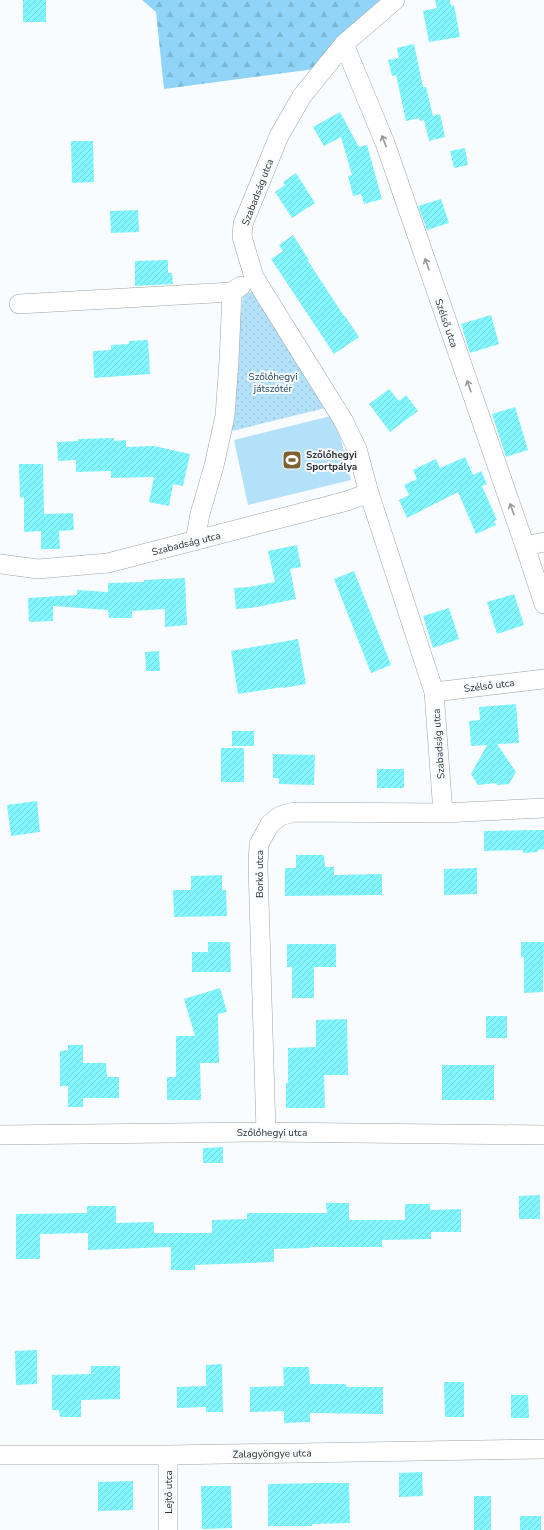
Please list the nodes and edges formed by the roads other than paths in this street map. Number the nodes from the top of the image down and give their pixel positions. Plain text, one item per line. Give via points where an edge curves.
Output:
1 (395, 0) edge
2 (344, 44) junction
3 (254, 277) junction
4 (232, 292) junction
5 (19, 304) dead end
6 (369, 493) junction
7 (195, 541) junction
8 (544, 542) edge
9 (525, 546) junction
10 (0, 564) edge
11 (544, 604) edge
12 (544, 679) edge
13 (434, 692) junction
14 (544, 808) edge
15 (442, 813) junction
16 (266, 1132) junction
17 (0, 1134) edge
18 (544, 1135) edge
19 (544, 1449) edge
20 (0, 1455) edge
21 (168, 1455) junction
22 (168, 1530) edge

1 - 2 street, Szabadság utca
2 - 3 street, Szabadság utca via 302,96 279,136 243,224 242,237
9 -> 2 street, Szélső utca via 385,143
3 - 4 street
3 - 6 street, Szabadság utca via 343,420 357,449
4 - 5 street
4 - 7 street via 225,416
6 - 7 street, Szabadság utca via 348,501
6 - 13 street, Szabadság utca
7 - 10 street, Szabadság utca via 108,563 38,568
8 - 9 street
9 - 11 street, Szélső utca
12 - 13 street, Szélső utca
13 - 15 street, Szabadság utca
14 - 15 street, Borkő utca
15 - 16 street, Borkő utca via 294,812 280,816 270,824 259,844 258,866
16 - 17 street, Szőlőhegyi utca
16 - 18 street, Szőlőhegyi utca
19 - 21 street, Zalagyöngye utca
20 - 21 street, Zalagyöngye utca
21 - 22 street, Lejtő utca

